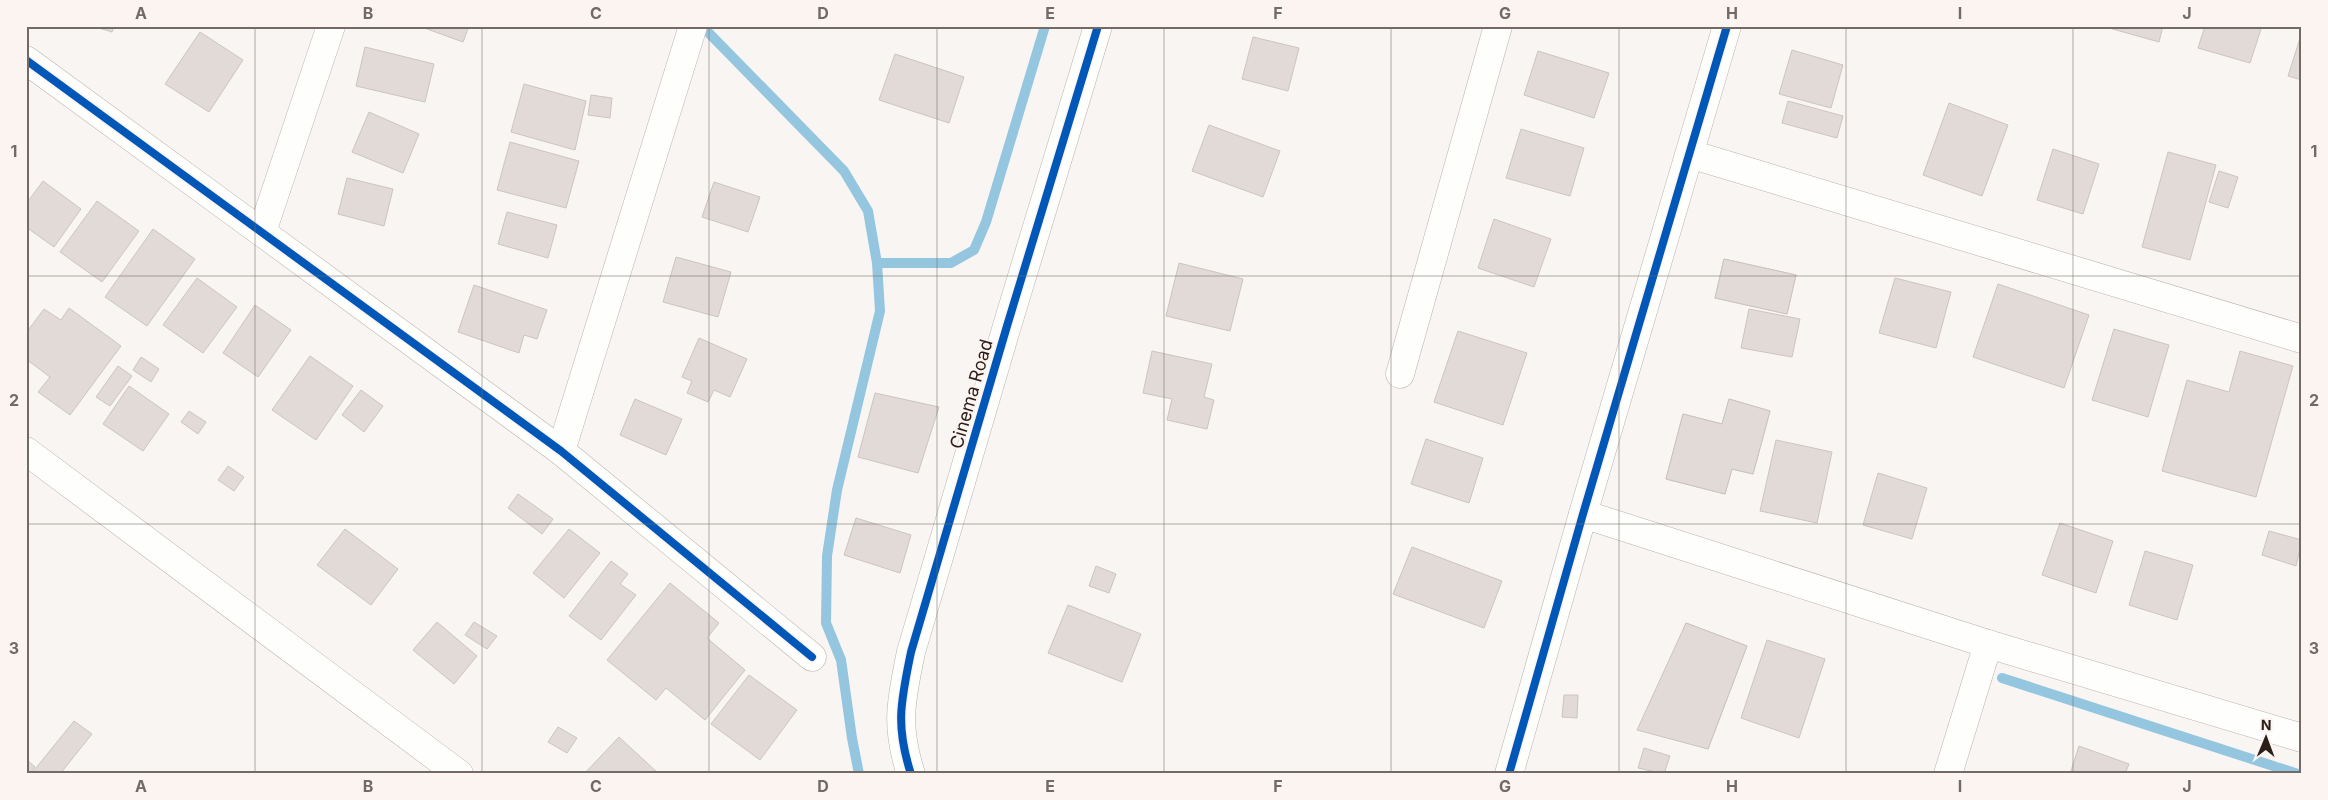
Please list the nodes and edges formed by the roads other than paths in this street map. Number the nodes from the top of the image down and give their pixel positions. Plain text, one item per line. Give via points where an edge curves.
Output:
1 (330, 26) edge
2 (693, 26) edge
3 (1098, 26) edge
4 (1498, 26) edge
5 (1727, 26) edge
6 (26, 60) edge
7 (1690, 154) junction
8 (262, 232) junction
9 (2302, 339) edge
10 (1400, 374) dead end
11 (561, 451) junction
12 (26, 452) edge
13 (1583, 514) junction
14 (1988, 644) junction
15 (812, 657) dead end
16 (2302, 738) edge
17 (459, 774) edge
18 (911, 774) edge
19 (1509, 774) edge
20 (1948, 774) edge

1 - 8 street
2 - 11 street
3 - 18 street, Cinema Road via 911,652 899,724
4 - 10 street
5 - 7 street
6 - 8 street
7 - 9 street
7 - 13 street
8 - 11 street
11 - 15 street
12 - 17 street
13 - 14 street
13 - 19 street
14 - 16 street
14 - 20 street

